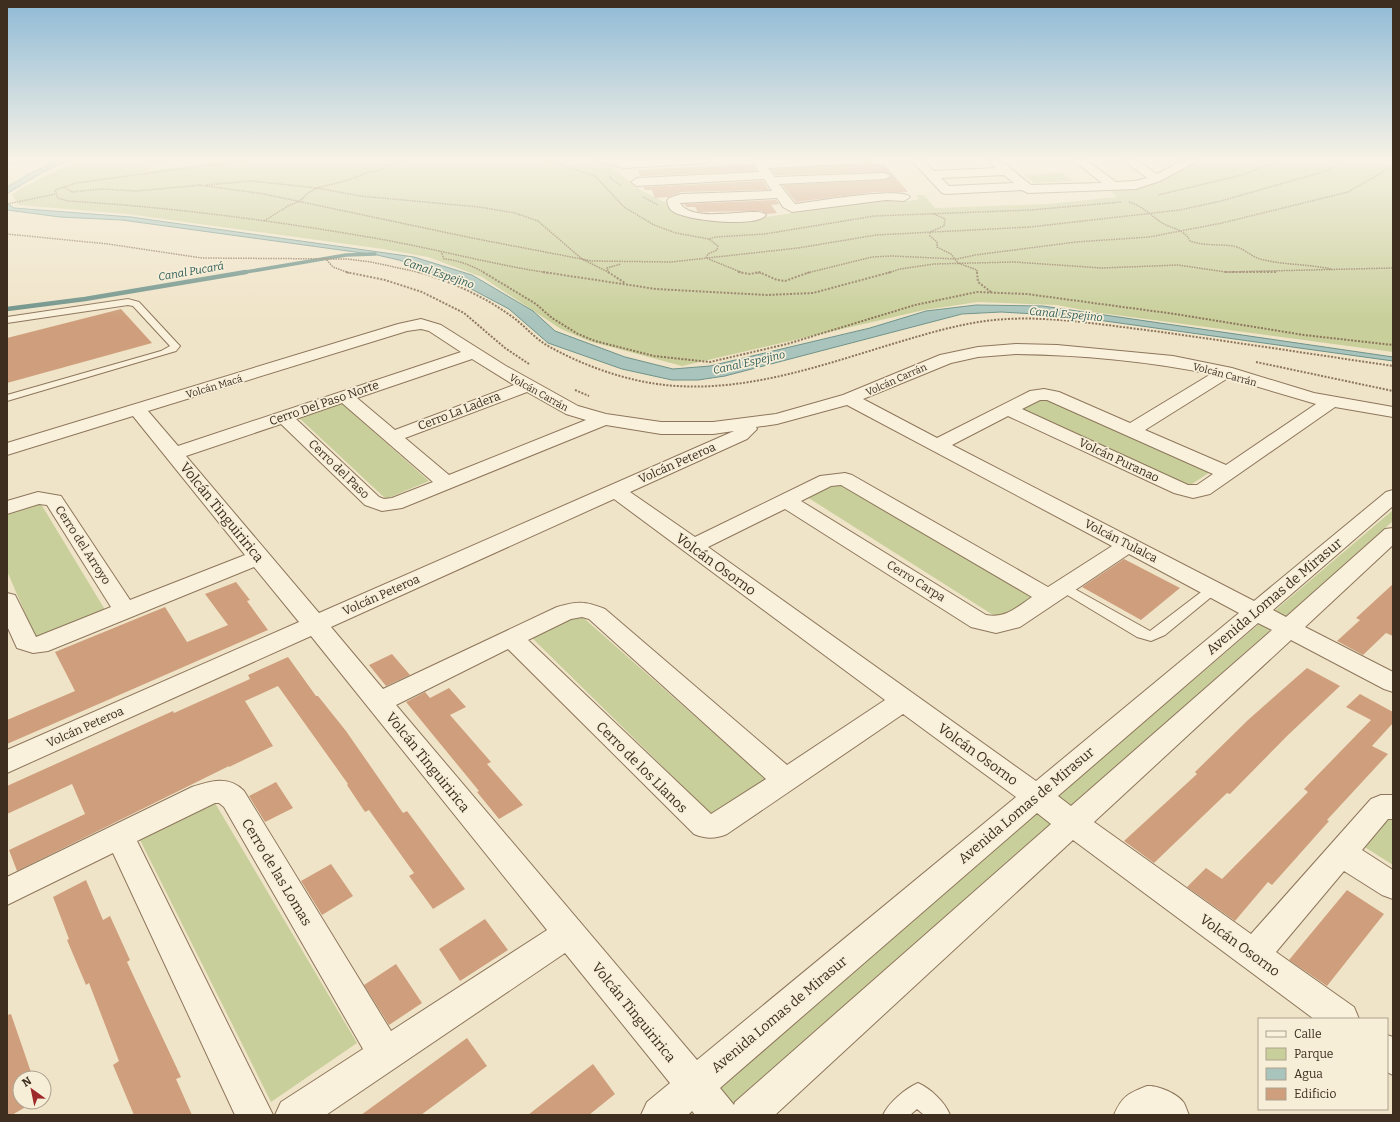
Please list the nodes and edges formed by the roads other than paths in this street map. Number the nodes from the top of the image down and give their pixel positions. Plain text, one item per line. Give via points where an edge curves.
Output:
1 (685, 212) edge
2 (760, 215) dead end
3 (7, 320) edge
4 (421, 324) joint
5 (474, 353) junction
6 (1226, 372) junction
7 (527, 386) junction
8 (344, 396) junction
9 (7, 398) edge
10 (849, 400) junction
11 (1330, 402) junction
12 (138, 409) junction
13 (1008, 409) junction
14 (1393, 412) edge
15 (284, 417) junction
16 (604, 420) junction
17 (751, 424) junction
18 (1131, 430) junction
19 (392, 437) junction
20 (937, 445) junction
21 (7, 449) edge
22 (174, 454) junction
23 (1228, 472) junction
24 (446, 483) junction
25 (615, 490) junction
26 (1393, 496) edge
27 (786, 500) junction
28 (7, 508) edge
29 (1393, 534) edge
30 (1128, 545) junction
31 (692, 547) junction
32 (259, 557) junction
33 (1214, 589) junction
34 (1056, 592) junction
35 (7, 600) edge
36 (125, 611) junction
37 (1255, 611) junction
38 (315, 624) junction
39 (1288, 628) junction
40 (512, 639) junction
41 (1393, 683) edge
42 (904, 700) junction
43 (379, 702) junction
44 (7, 762) edge
45 (786, 780) junction
46 (1036, 796) junction
47 (1393, 807) edge
48 (1073, 823) junction
49 (120, 836) junction
50 (1341, 853) junction
51 (1393, 886) edge
52 (7, 892) edge
53 (569, 933) junction
54 (1253, 955) junction
55 (1341, 1018) edge
56 (385, 1054) junction
57 (695, 1086) junction
58 (254, 1115) edge
59 (294, 1115) edge
60 (660, 1115) edge
61 (719, 1115) edge
62 (748, 1115) edge
63 (894, 1115) edge
64 (940, 1115) edge
65 (1132, 1115) edge
66 (1170, 1115) edge

1 - 2 street via 691,216 722,218
3 - 9 lane via 128,302 136,304 175,346 164,353
4 - 5 street, Volcán Carrán via 434,328
4 - 12 street, Volcán Macá via 404,327
5 - 7 street, Volcán Carrán
5 - 8 street, Cerro Del Paso Norte
6 - 10 street, Volcán Carrán via 1154,358 1043,349 1002,350 960,355 940,361
6 - 11 street, Volcán Carrán via 1294,394
6 - 18 street
7 - 16 street, Volcán Carrán via 572,410
7 - 19 street, Cerro La Ladera
8 - 15 street, Cerro Del Paso Norte
8 - 19 street
10 - 17 street, Volcán Carrán
10 - 20 street, Volcán Tulalca
11 - 14 street, Volcán Carrán
11 - 23 street, Volcán Puranao
12 - 21 street, Volcán Macá
12 - 22 street, Volcán Tinguiririca
13 - 18 street via 1036,395 1049,394
13 - 20 street
13 - 23 street, Volcán Puranao via 1187,491 1203,490
15 - 22 street, Cerro Del Paso Norte
15 - 24 street, Cerro del Paso via 376,504 395,504
16 - 17 street, Volcán Carrán via 669,428 712,428
16 - 24 street, Cerro del Paso
17 - 25 street, Volcán Peteroa via 740,435
18 - 23 street
19 - 24 street
20 - 30 street, Volcán Tulalca
22 - 32 street, Volcán Tinguiririca
25 - 31 street, Volcán Osorno
25 - 38 street, Volcán Peteroa
26 - 37 street, Avenida Lomas de Mirasur
27 - 31 street
27 - 34 street via 827,480 845,478
27 - 34 street, Cerro Carpa via 987,624 1005,624 1012,621
28 - 36 street, Cerro del Arroyo via 38,498 54,500
29 - 39 street
30 - 33 street, Volcán Tulalca
30 - 34 street, Cerro Carpa
31 - 42 street, Volcán Osorno
32 - 36 street
32 - 38 street, Volcán Tinguiririca
33 - 34 lane via 1160,632 1151,636
33 - 37 street, Volcán Tulalca
35 - 36 street via 26,642 33,645 47,643
37 - 39 street, Volcán Tulalca
37 - 46 street, Avenida Lomas de Mirasur
38 - 43 street, Volcán Tinguiririca
38 - 44 street, Volcán Peteroa
39 - 41 street, Volcán Tulalca
39 - 48 street
40 - 43 street
40 - 45 street via 565,612 583,609 597,614
40 - 45 street, Cerro de los Llanos via 704,826 717,826
42 - 45 street, Cerro de los Llanos
42 - 46 street, Volcán Osorno
43 - 53 street, Volcán Tinguiririca
46 - 48 street, Volcán Osorno
46 - 57 street, Avenida Lomas de Mirasur
47 - 50 street via 1381,807
48 - 54 street, Volcán Osorno
48 - 62 street
49 - 52 street, Cerro de las Lomas
49 - 56 street, Cerro de las Lomas via 202,795 221,791 231,795
49 - 58 street
50 - 51 street
50 - 54 street
53 - 56 street
53 - 57 street, Volcán Tinguiririca
54 - 55 street, Volcán Osorno
56 - 59 street
57 - 60 street, Avenida Lomas de Mirasur
57 - 61 street, Volcán Tinguiririca
63 - 64 lane via 918,1094
65 - 66 street via 1142,1105 1152,1103

